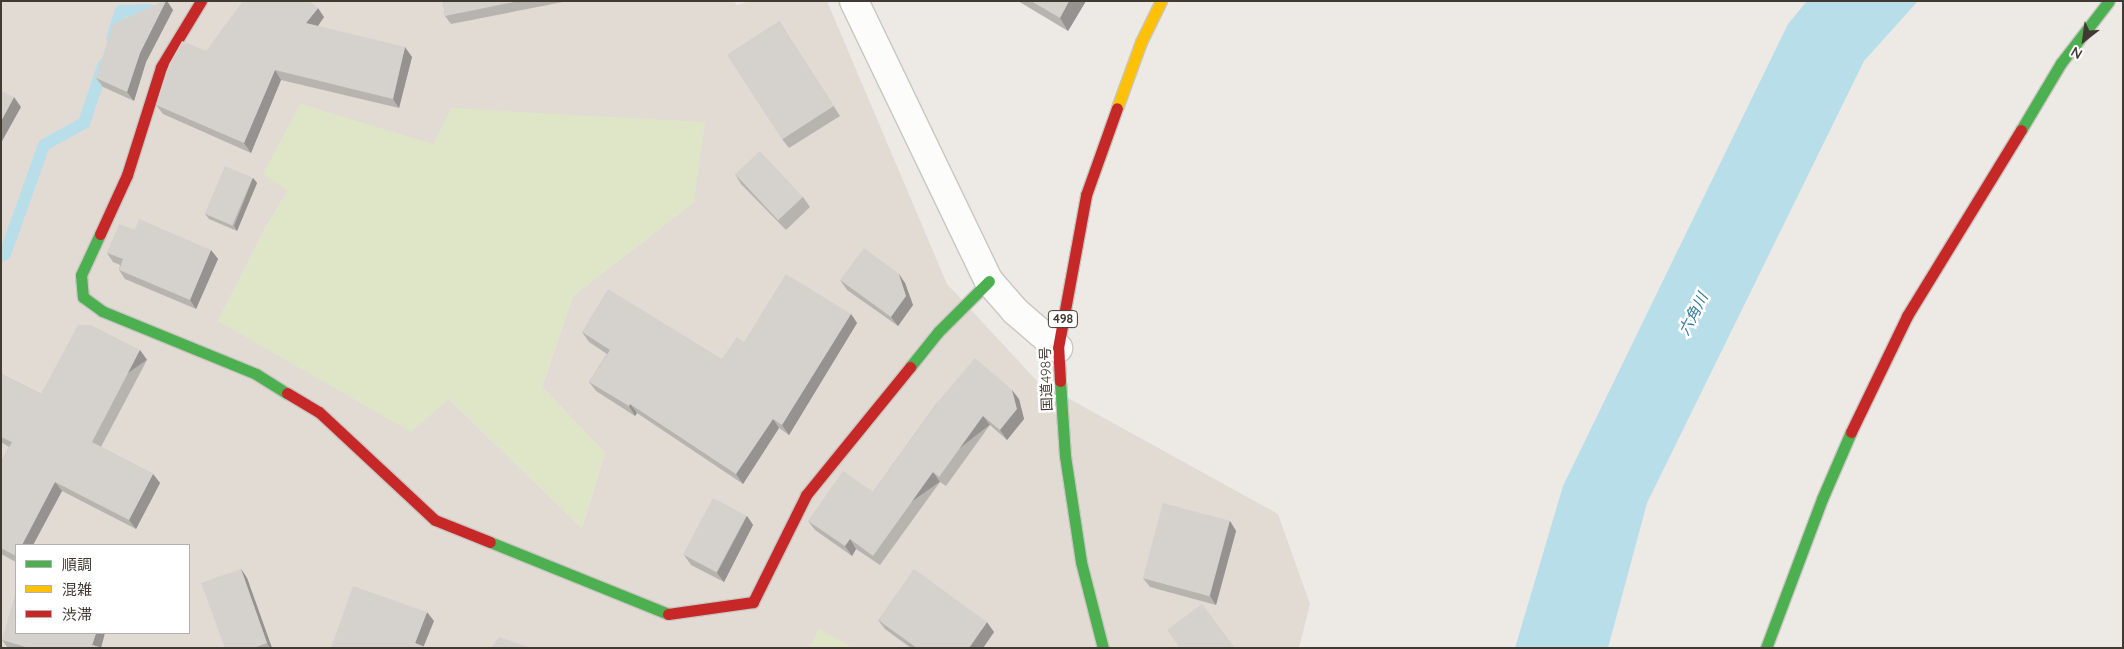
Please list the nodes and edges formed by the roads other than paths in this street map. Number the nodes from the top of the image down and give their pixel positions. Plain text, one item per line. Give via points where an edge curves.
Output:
1 (201, 1) edge
2 (854, 1) edge
3 (1161, 1) edge
4 (2109, 1) edge
5 (989, 281) junction
6 (1058, 348) junction
7 (1103, 648) edge
8 (1766, 648) edge

1 - 5 main road via 161,67 127,175 82,275 83,297 102,311 256,374 318,412 435,520 668,614 753,602 806,495 938,332
2 - 5 street
3 - 6 main road, 国道498号 / 498 via 1141,42 1086,195
4 - 8 main road via 2061,63 1908,316 1822,498
5 - 6 street via 1015,311
6 - 7 main road, 国道498号 / 498 via 1065,456 1081,562

